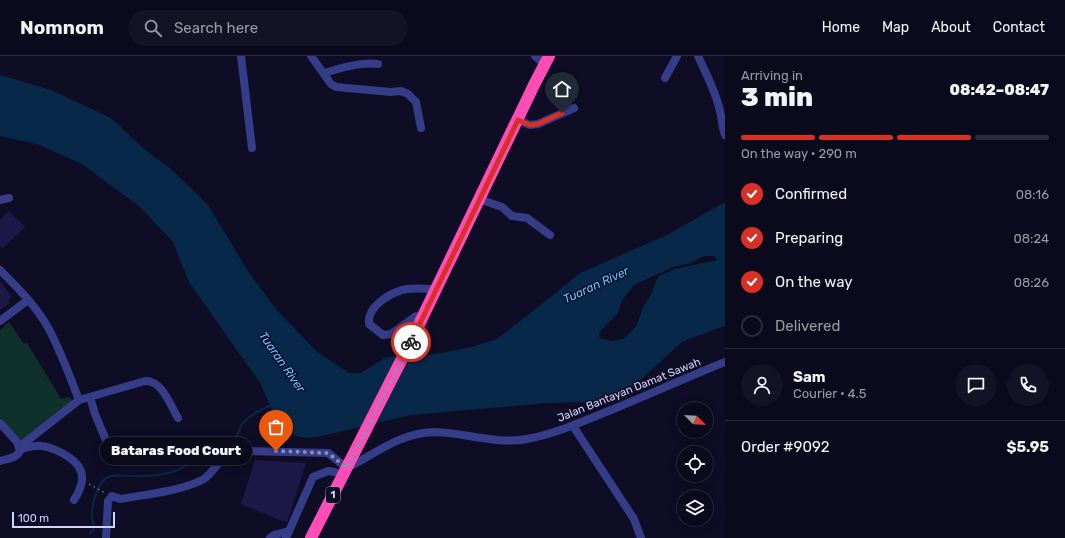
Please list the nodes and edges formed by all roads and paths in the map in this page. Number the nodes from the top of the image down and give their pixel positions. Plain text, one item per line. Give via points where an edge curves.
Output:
1 (241, 56) edge
2 (311, 56) edge
3 (535, 56) edge
4 (677, 56) edge
5 (698, 56) edge
6 (547, 60) edge
7 (378, 64) dead end
8 (324, 73) junction
9 (665, 78) dead end
10 (574, 108) dead end
11 (518, 120) junction
12 (421, 128) dead end
13 (725, 135) edge
14 (252, 148) dead end
15 (9, 198) dead end
16 (479, 199) junction
17 (0, 200) edge
18 (550, 235) dead end
19 (0, 270) edge
20 (436, 289) junction
21 (28, 300) junction
22 (422, 318) junction
23 (0, 321) edge
24 (725, 362) edge
25 (90, 397) junction
26 (80, 400) junction
27 (178, 418) dead end
28 (0, 423) edge
29 (573, 426) junction
30 (20, 447) junction
31 (113, 457) dead end
32 (0, 461) edge
33 (347, 468) junction
34 (335, 472) dead end
35 (83, 480) junction
36 (112, 496) junction
37 (74, 500) dead end
38 (288, 535) edge
39 (106, 538) edge
40 (270, 538) edge
41 (312, 538) edge
42 (640, 538) edge

1 - 14 street
2 - 8 street
3 - 6 street
4 - 9 street
5 - 13 street via 721,112
6 - 11 highway, 1
7 - 8 street via 359,63
8 - 12 street via 336,87 401,91 408,94 416,102
10 - 11 street via 538,124 530,125
11 - 16 highway, 1
15 - 17 street
16 - 18 street via 502,207 512,216 527,218
16 - 20 highway, 1
19 - 21 street
20 - 22 highway, 1
20 - 22 street via 407,289 386,297 374,308 369,324 383,335 391,334 416,316
21 - 23 street
21 - 26 street via 61,354
22 - 33 highway, 1
24 - 29 street, Jalan Bantayan Damat Sawah
25 - 26 street
25 - 27 street via 145,381 153,382 159,386
25 - 31 street
26 - 30 street
28 - 30 street
29 - 33 street, Jalan Bantayan Damat Sawah via 525,440 450,433 406,436
29 - 42 street via 634,519
30 - 32 street via 19,455
30 - 35 street via 41,446 57,450 74,459 81,468
33 - 36 street via 328,453 247,451 223,459 211,474 199,482 120,499
33 - 41 highway, 1
34 - 38 street via 328,471 312,477
35 - 36 path
35 - 37 street
36 - 39 street via 108,501
38 - 40 street via 274,535

